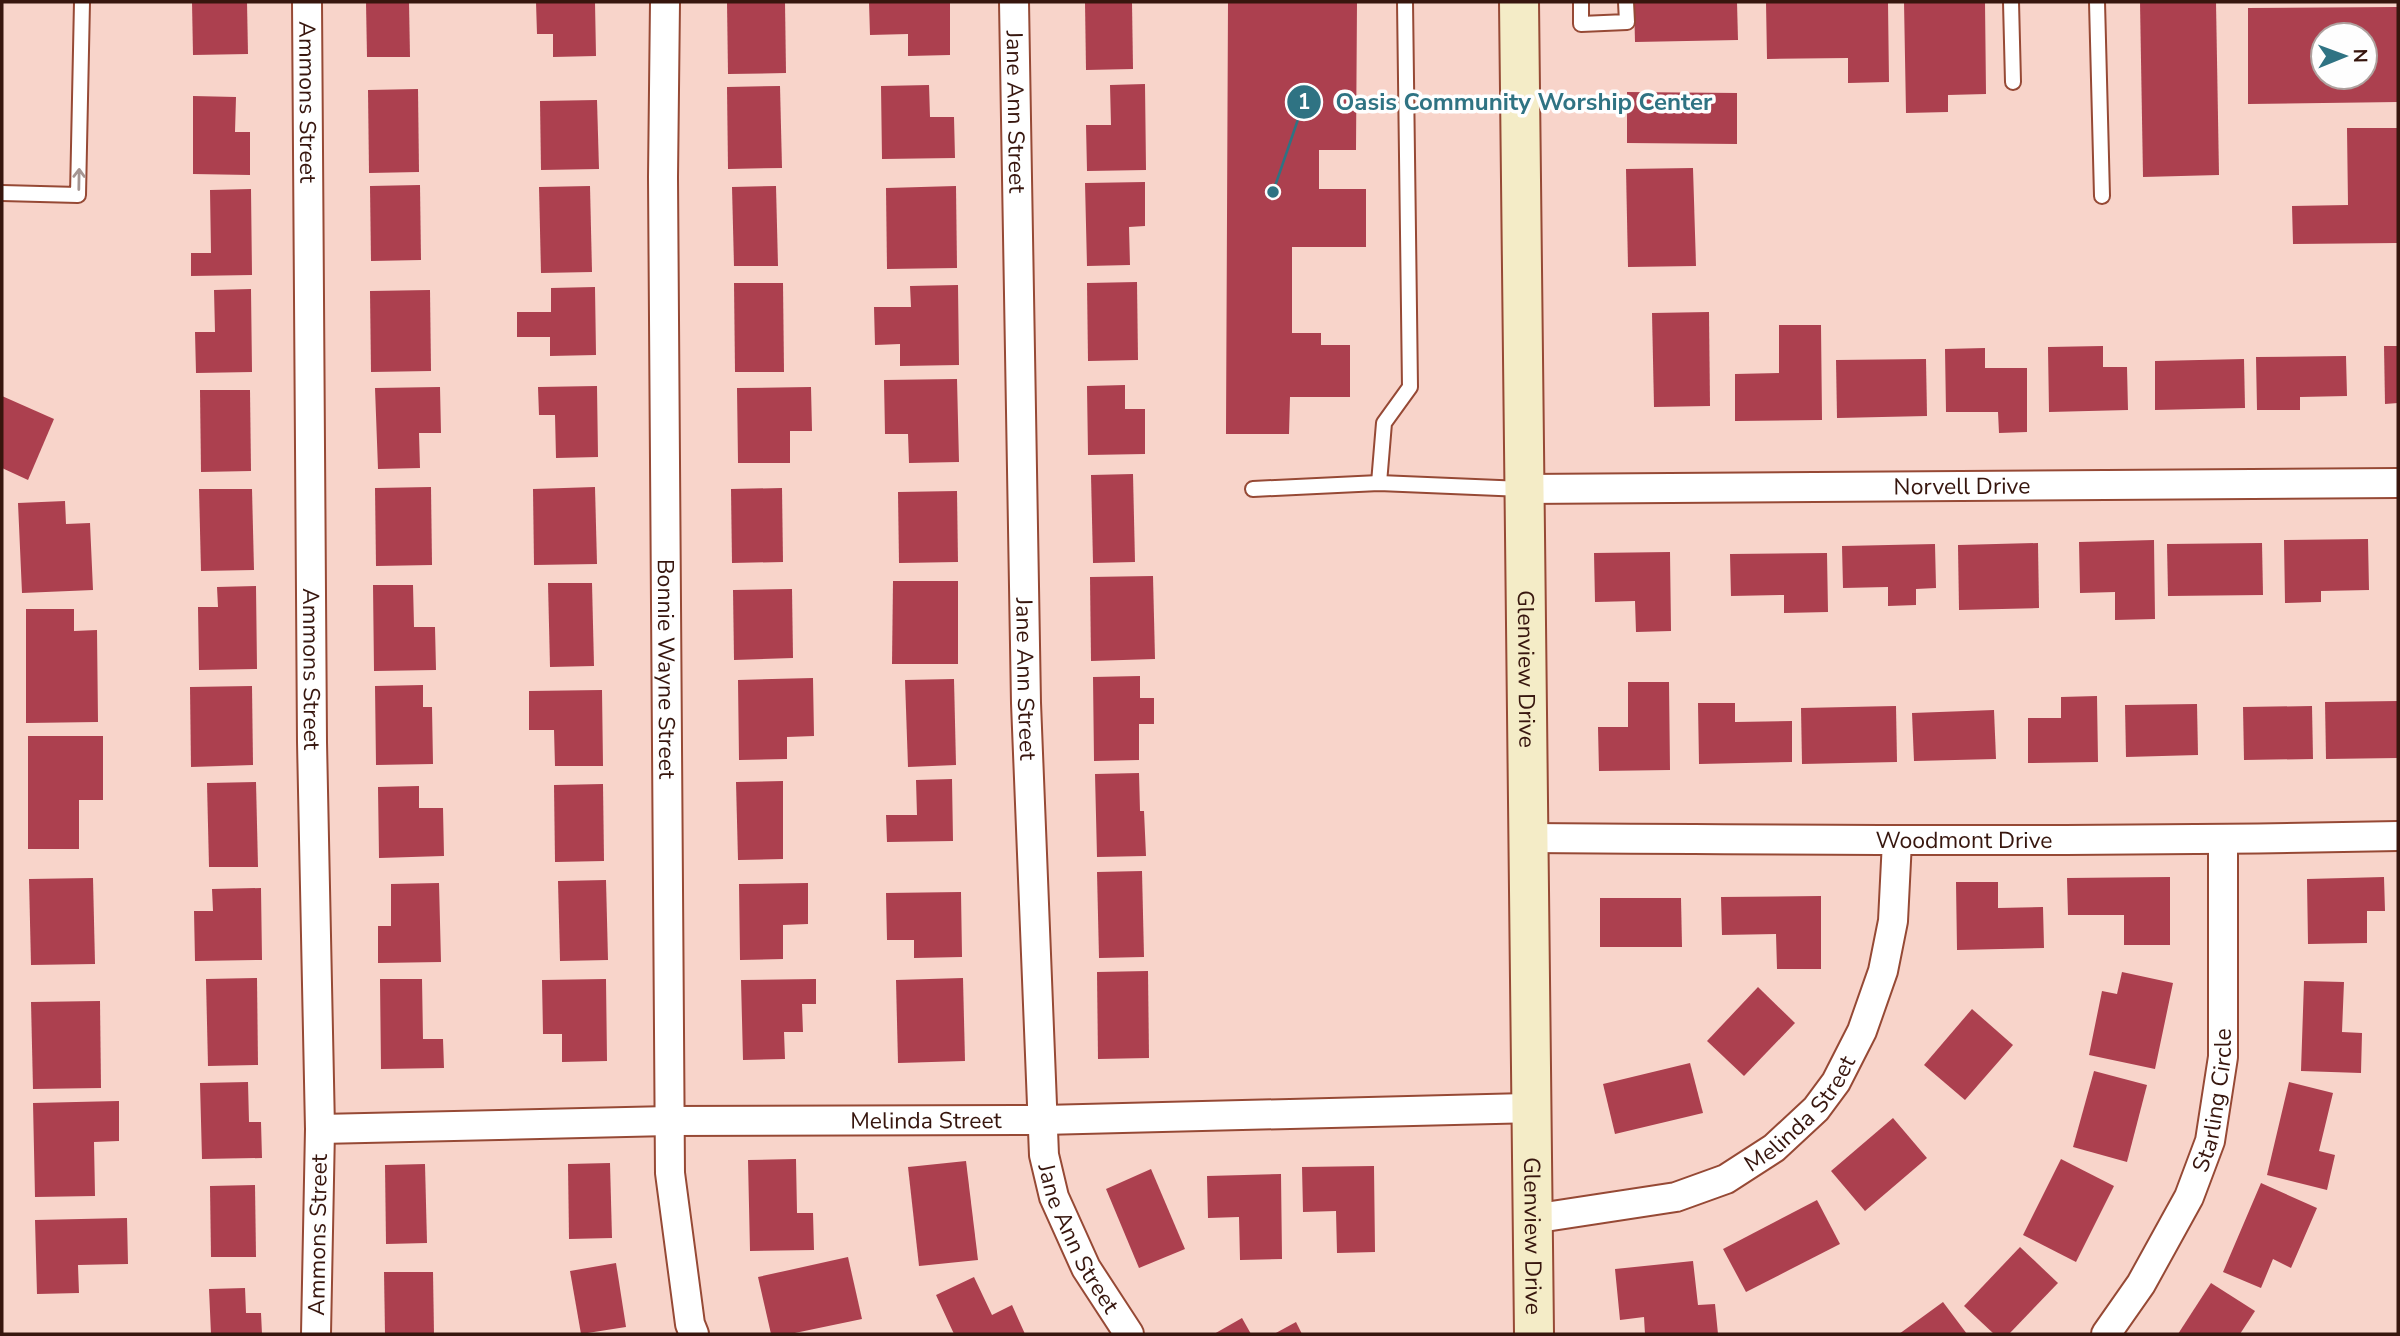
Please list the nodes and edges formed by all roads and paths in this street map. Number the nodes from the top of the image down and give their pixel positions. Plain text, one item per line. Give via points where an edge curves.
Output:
1 (82, 2) edge
2 (307, 2) edge
3 (666, 2) edge
4 (1014, 2) edge
5 (1405, 2) edge
6 (1519, 2) edge
7 (1581, 2) edge
8 (1626, 2) edge
9 (2011, 2) edge
10 (2097, 2) edge
11 (2013, 82) dead end
12 (2, 193) edge
13 (2102, 196) dead end
14 (2398, 483) edge
15 (1378, 484) junction
16 (1254, 489) dead end
17 (1524, 489) junction
18 (2398, 836) edge
19 (1528, 838) junction
20 (2223, 840) junction
21 (1897, 841) junction
22 (1531, 1108) junction
23 (1043, 1120) junction
24 (669, 1121) junction
25 (320, 1129) junction
26 (1532, 1219) junction
27 (316, 1334) edge
28 (694, 1334) edge
29 (1129, 1334) edge
30 (1534, 1334) edge
31 (2106, 1334) edge

12 -> 1 lane via 78,195
2 - 25 street, Ammons Street
3 - 24 street, Bonnie Wayne Street
4 - 23 street, Jane Ann Street via 1026,703
5 - 15 lane via 1410,387 1384,424
6 - 17 main road, Glenview Drive
7 - 8 lane via 1581,24 1626,22
9 - 11 lane
10 - 13 lane
14 - 17 street, Norvell Drive
15 - 16 lane
15 - 17 lane
17 - 19 main road, Glenview Drive
18 - 20 street, Woodmont Drive
19 - 21 street, Woodmont Drive
19 - 22 main road, Glenview Drive
20 - 21 street, Woodmont Drive
20 - 31 street, Starling Circle via 2223,1057 2210,1141 2189,1197 2141,1284
21 - 26 street, Melinda Street via 1893,922 1883,971 1862,1031 1836,1082 1816,1109 1774,1148 1726,1179 1676,1197
22 - 23 street, Melinda Street
22 - 26 main road, Glenview Drive
23 - 24 street, Melinda Street
23 - 29 street, Jane Ann Street via 1044,1155 1054,1197 1086,1268
24 - 25 street, Melinda Street
24 - 28 street, Bonnie Wayne Street via 670,1173
25 - 27 street, Ammons Street
26 - 30 main road, Glenview Drive

